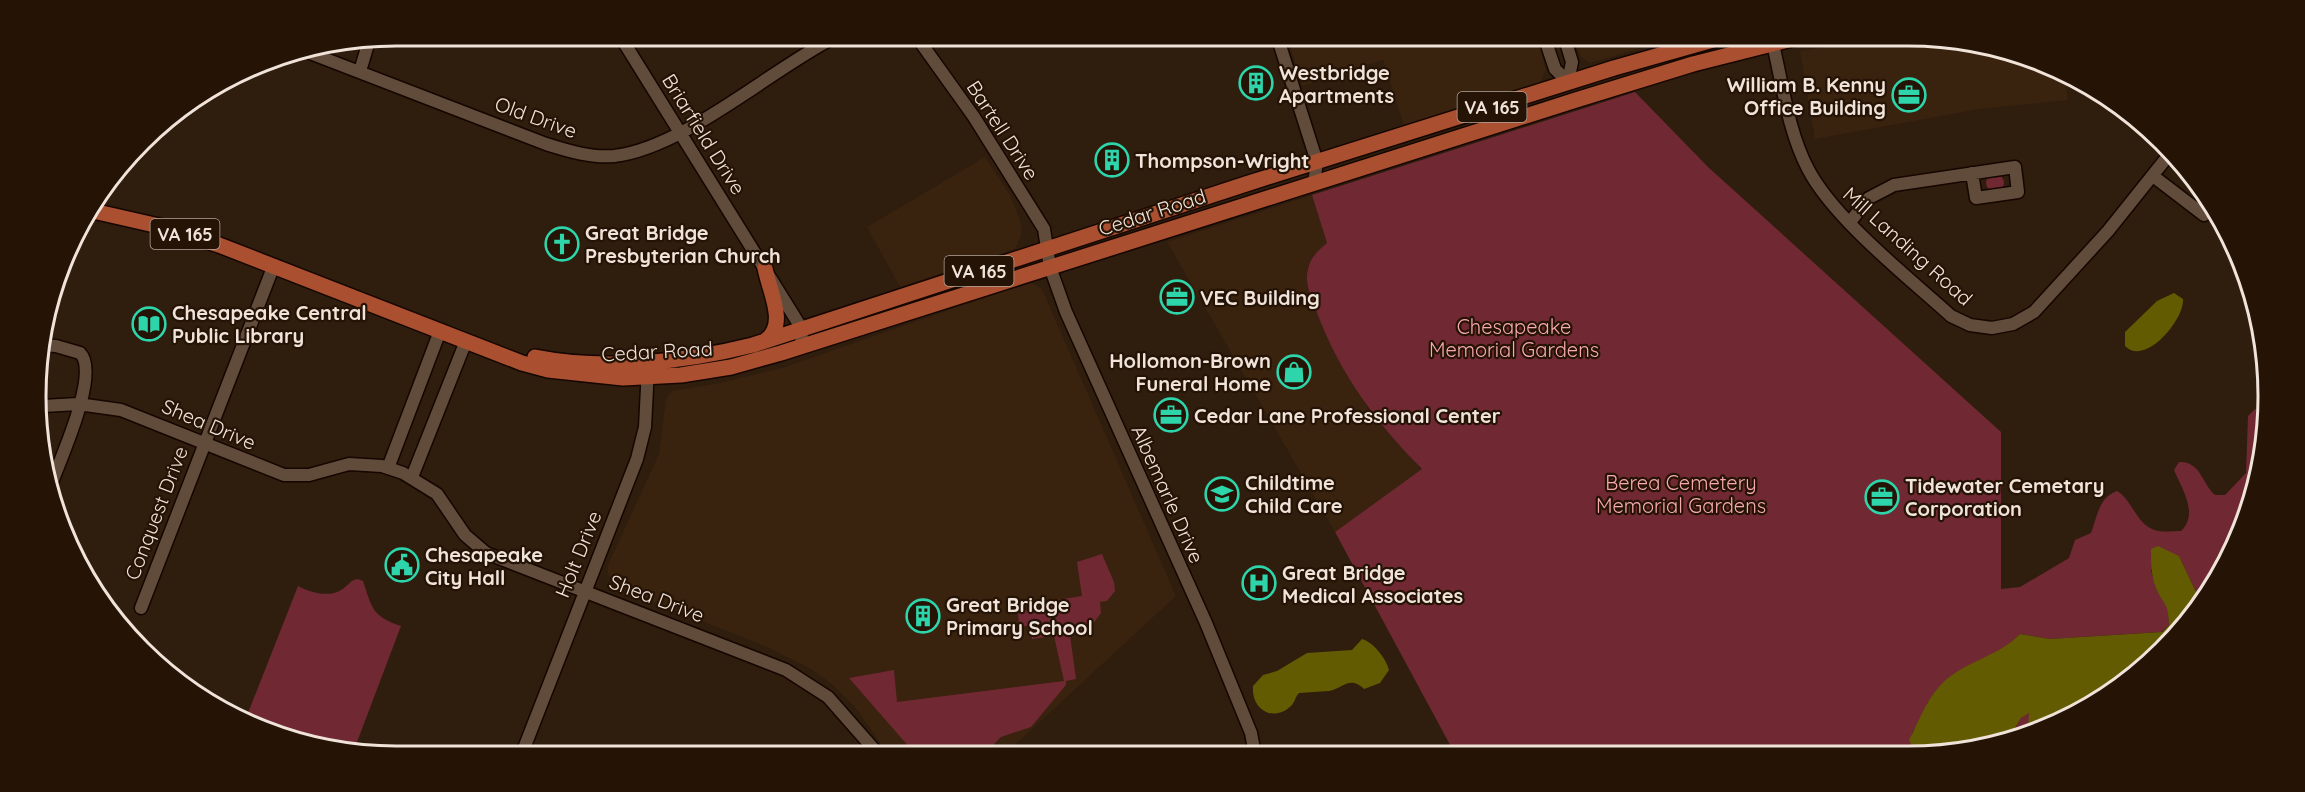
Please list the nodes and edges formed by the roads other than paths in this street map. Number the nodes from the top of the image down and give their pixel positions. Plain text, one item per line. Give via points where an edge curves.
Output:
1 (626, 46) edge
2 (817, 46) edge
3 (923, 46) edge
4 (1280, 46) edge
5 (1547, 46) edge
6 (1567, 46) edge
7 (1692, 46) edge
8 (1752, 46) edge
9 (1773, 46) edge
10 (367, 48) edge
11 (317, 55) edge
12 (360, 70) junction
13 (1568, 82) junction
14 (1611, 89) junction
15 (680, 132) junction
16 (1427, 147) junction
17 (2166, 159) edge
18 (1317, 162) junction
19 (1972, 173) dead end
20 (2153, 176) junction
21 (1314, 183) junction
22 (99, 212) edge
23 (2204, 215) dead end
24 (1850, 222) junction
25 (1048, 249) junction
26 (274, 265) junction
27 (1050, 267) junction
28 (765, 268) junction
29 (802, 329) junction
30 (440, 331) junction
31 (466, 341) junction
32 (765, 341) junction
33 (50, 346) edge
34 (801, 347) junction
35 (509, 356) junction
36 (648, 361) junction
37 (648, 377) junction
38 (78, 404) junction
39 (46, 406) edge
40 (204, 445) junction
41 (388, 468) junction
42 (55, 472) edge
43 (412, 477) junction
44 (584, 591) junction
45 (142, 605) dead end
46 (525, 746) edge
47 (871, 746) edge
48 (1253, 746) edge

1 - 15 street, Briarfield Drive
2 - 15 street, Old Drive
3 - 25 street, Bartell Drive via 1034,212 1044,229
4 - 18 street
5 - 13 street via 1555,69
6 - 13 street via 1572,62
7 - 13 main road, Cedar Road / VA 165
8 - 14 main road, Cedar Road / VA 165
9 - 24 street, Mill Landing Road via 1807,168 1820,190
10 - 12 street
11 - 12 street, Old Drive
12 - 15 street, Old Drive via 571,152 612,156 633,152
13 - 14 main road
13 - 16 main road via 1566,91 1556,97 1467,126
13 - 18 main road, Cedar Road / VA 165
14 - 16 main road, Cedar Road / VA 165
15 - 28 street, Briarfield Drive
16 - 21 main road, Cedar Road / VA 165
17 - 20 street, Mill Landing Road
18 - 21 street
18 - 25 main road, Cedar Road / VA 165
19 - 24 street via 1888,188 1869,198
20 - 23 street
20 - 24 street, Mill Landing Road via 2034,312 2004,327 1970,325 1951,316
21 - 27 main road, Cedar Road / VA 165
22 - 26 main road, Cedar Road / VA 165 via 159,226
25 - 27 street, Albemarle Drive
25 - 29 main road, Cedar Road / VA 165
26 - 30 main road, Cedar Road / VA 165
26 - 40 street, Conquest Drive
27 - 34 main road, Cedar Road / VA 165
27 - 48 street, Albemarle Drive via 1092,372 1206,623
28 - 29 street, Briarfield Drive
28 - 32 main road via 777,321 774,334
29 - 32 main road, Cedar Road / VA 165
29 - 34 street
30 - 31 main road, Cedar Road / VA 165
30 - 41 street
31 - 35 main road, Cedar Road / VA 165
31 - 43 street
32 - 36 main road, Cedar Road / VA 165 via 707,355
33 - 38 street via 82,355 87,373
34 - 37 main road, Cedar Road / VA 165 via 731,367
35 - 36 main road, Cedar Road / VA 165 via 523,354 591,363
35 - 37 main road, Cedar Road / VA 165 via 535,367 575,374
36 - 37 street, Holt Drive
37 - 44 street, Holt Drive via 645,427 637,459
38 - 39 street, Shea Drive
38 - 40 street, Shea Drive via 132,413
38 - 42 street
40 - 41 street, Shea Drive via 292,476 349,464
40 - 45 street, Conquest Drive
41 - 43 street, Shea Drive
43 - 44 street, Shea Drive via 437,494 478,548
44 - 46 street, Holt Drive
44 - 47 street, Shea Drive via 786,670 828,697

